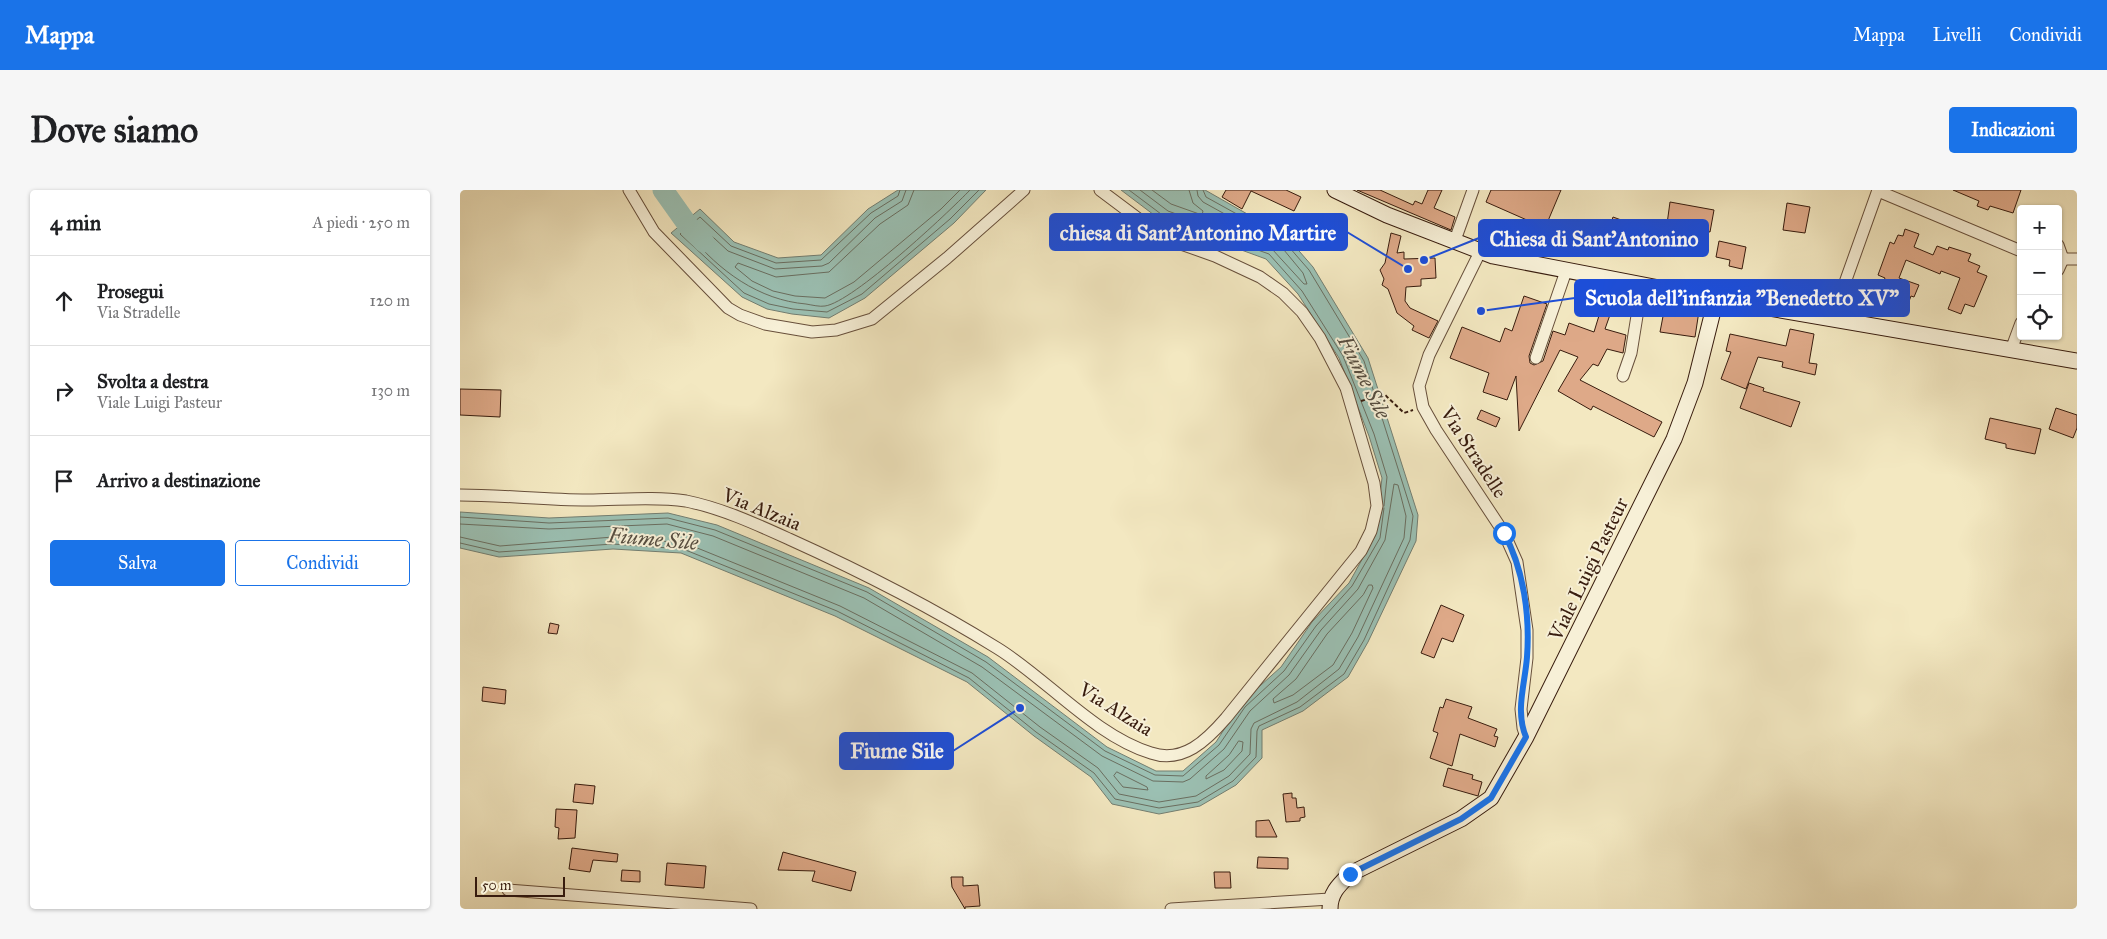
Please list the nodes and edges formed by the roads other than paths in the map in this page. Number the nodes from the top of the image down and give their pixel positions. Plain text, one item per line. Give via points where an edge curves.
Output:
1 (629, 190) edge
2 (1024, 190) edge
3 (1100, 190) edge
4 (1335, 190) edge
5 (1473, 190) edge
6 (1878, 191) edge
7 (1454, 243) junction
8 (2019, 250) edge
9 (1480, 252) junction
10 (2077, 259) edge
11 (2062, 265) edge
12 (1566, 271) junction
13 (1642, 285) junction
14 (1716, 298) junction
15 (1832, 319) junction
16 (2017, 333) edge
17 (2011, 350) junction
18 (1536, 358) dead end
19 (2077, 361) edge
20 (1623, 376) dead end
21 (460, 495) edge
22 (1526, 737) junction
23 (508, 890) dead end
24 (1330, 904) edge
25 (752, 909) edge
26 (1171, 909) edge

1 - 2 street via 654,232 728,308 765,324 812,332 836,330 872,319
3 - 21 street, Via Alzaia via 1164,238 1215,256 1260,277 1302,312 1320,338 1346,388 1374,483 1377,506 1361,551 1207,740 1187,752 1169,756 1151,754 1132,744 1100,726 998,648 846,566 753,522 684,501
4 - 7 main road
5 - 7 street
6 - 8 street
6 - 15 street
7 - 9 main road
9 - 12 main road
9 - 22 street, Via Stradelle via 1429,354 1419,386 1423,407 1504,533 1517,562 1528,630 1521,709
10 - 11 street
12 - 13 main road
12 - 18 street
13 - 14 main road
13 - 20 street via 1631,353
14 - 15 main road
14 - 22 main road, Viale Luigi Pasteur via 1695,383 1674,439
15 - 17 main road
16 - 17 street
17 - 19 main road
22 - 24 main road, Viale Luigi Pasteur via 1491,798 1461,819 1350,874 1336,887
23 - 25 street
24 - 26 street

